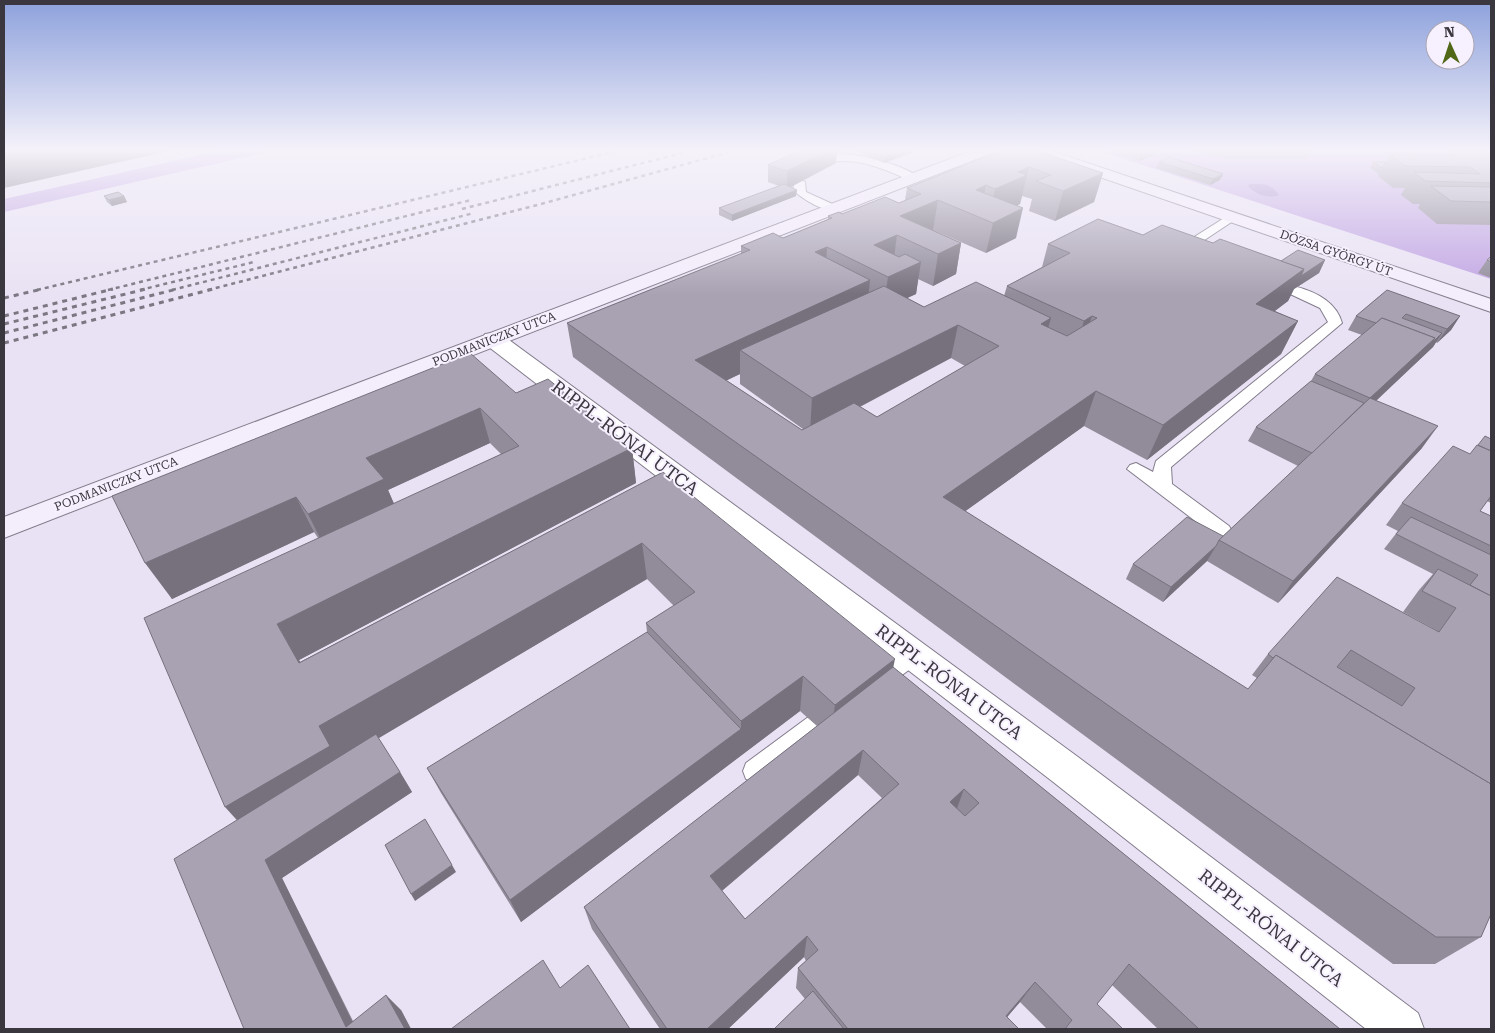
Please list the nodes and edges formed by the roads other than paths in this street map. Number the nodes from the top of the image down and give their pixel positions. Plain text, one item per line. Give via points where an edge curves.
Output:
1 (813, 199) edge
2 (860, 199) edge
3 (1180, 199) edge
4 (835, 209) junction
5 (1232, 217) junction
6 (1220, 262) edge
7 (1293, 290) edge
8 (1491, 306) edge
9 (493, 339) junction
10 (1136, 469) dead end
11 (1163, 485) junction
12 (4, 528) edge
13 (1222, 531) dead end
14 (913, 654) junction
15 (875, 682) edge
16 (815, 725) edge
17 (755, 771) dead end
18 (1402, 1029) edge

1 - 4 lane
2 - 4 street, PODMANICZKY UTCA
3 - 5 street, DÓZSA GYÖRGY ÚT
4 - 9 street, PODMANICZKY UTCA
5 - 6 lane via 1197,239 1195,245 1199,251
5 - 8 street, DÓZSA GYÖRGY ÚT
7 - 11 lane via 1324,305 1334,315 1335,323 1162,465
9 - 12 street, PODMANICZKY UTCA
9 - 14 street, RIPPL-RÓNAI UTCA
10 - 11 lane
11 - 13 lane
14 - 15 lane
14 - 18 street, RIPPL-RÓNAI UTCA
16 - 17 lane

